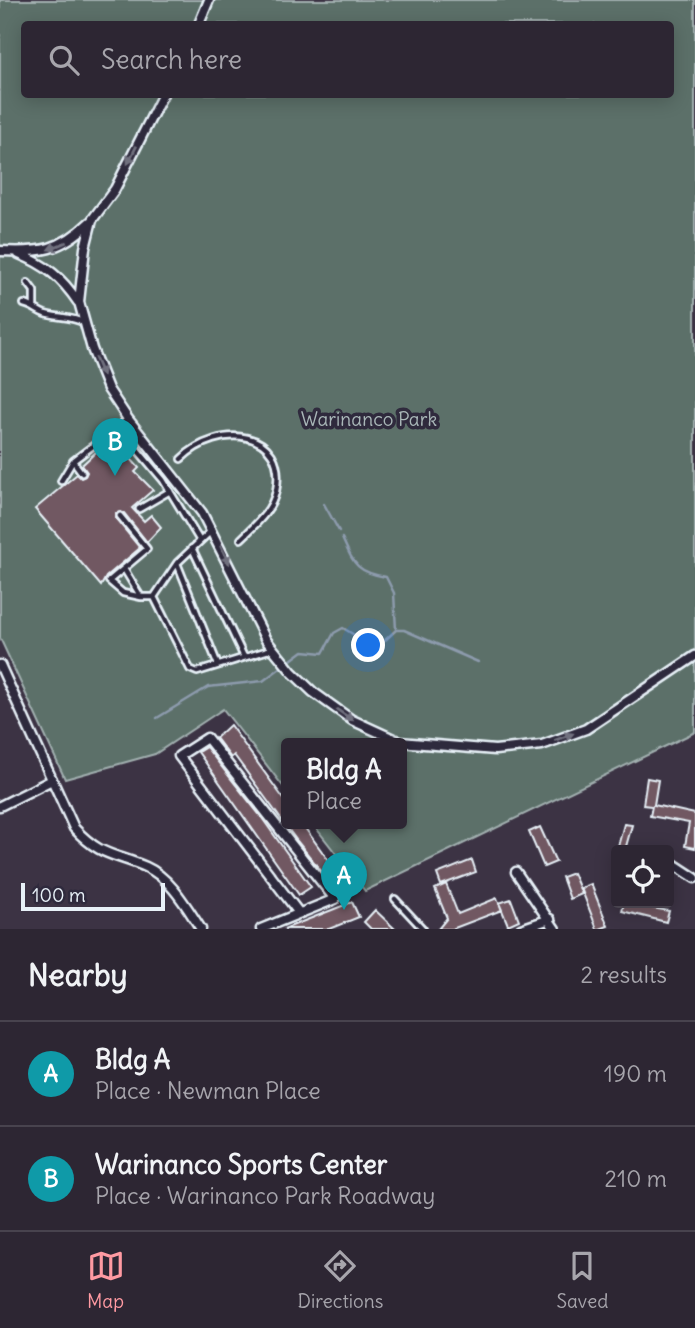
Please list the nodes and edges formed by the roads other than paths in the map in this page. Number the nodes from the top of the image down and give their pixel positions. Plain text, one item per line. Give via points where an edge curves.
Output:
1 (209, 0) edge
2 (200, 21) edge
3 (161, 98) edge
4 (92, 220) junction
5 (0, 251) edge
6 (13, 252) junction
7 (28, 283) dead end
8 (79, 302) junction
9 (24, 304) dead end
10 (34, 306) junction
11 (85, 324) junction
12 (128, 419) junction
13 (118, 427) junction
14 (181, 458) dead end
15 (73, 461) junction
16 (82, 473) dead end
17 (61, 481) dead end
18 (170, 491) junction
19 (139, 509) dead end
20 (120, 516) dead end
21 (212, 530) junction
22 (241, 539) dead end
23 (200, 541) junction
24 (192, 548) junction
25 (177, 563) junction
26 (124, 569) junction
27 (141, 597) junction
28 (154, 597) junction
29 (274, 652) junction
30 (695, 656) edge
31 (244, 657) junction
32 (0, 665) edge
33 (218, 665) junction
34 (391, 738) edge
35 (407, 743) edge
36 (52, 780) junction
37 (0, 806) edge
38 (674, 864) edge
39 (516, 872) dead end
40 (695, 878) edge
41 (396, 899) dead end
42 (299, 914) junction
43 (550, 919) junction
44 (280, 926) edge
45 (201, 929) edge
46 (261, 929) edge
47 (423, 929) edge
48 (521, 929) edge
49 (555, 929) edge

1 - 2 street
3 -> 4 street via 115,189
4 -> 6 street via 72,240 47,251
4 - 8 street
5 - 6 street
6 - 8 street via 40,262 63,280
7 - 10 lane via 34,291
8 - 11 street
9 - 10 lane
10 - 11 lane via 43,313 71,316
11 -> 12 street via 108,389
12 - 13 lane
12 - 21 street
13 - 15 lane
13 - 18 lane
14 - 22 lane via 219,435 246,435 267,449 277,469 276,492 265,514
15 - 16 lane
15 - 17 lane
18 - 19 lane
18 - 23 lane
20 - 26 lane via 147,549
21 - 23 lane
21 -> 29 street
23 - 24 lane
24 - 25 lane
24 - 31 lane
25 - 28 lane
25 - 33 lane
26 - 27 lane
26 - 27 lane via 109,581 123,593
27 - 28 lane
28 - 33 lane via 190,669 197,672
29 - 31 lane
29 -> 34 street via 313,692 352,720
35 -> 30 street via 495,750 542,745 586,729
31 - 33 lane
32 - 36 street
36 - 37 street
36 - 45 street via 74,828 89,844 159,875
38 - 40 street
39 - 43 street
41 - 47 lane
42 - 42 street via 335,899 207,738 179,757
42 - 44 street
43 - 48 street
43 - 49 street
44 - 46 street

